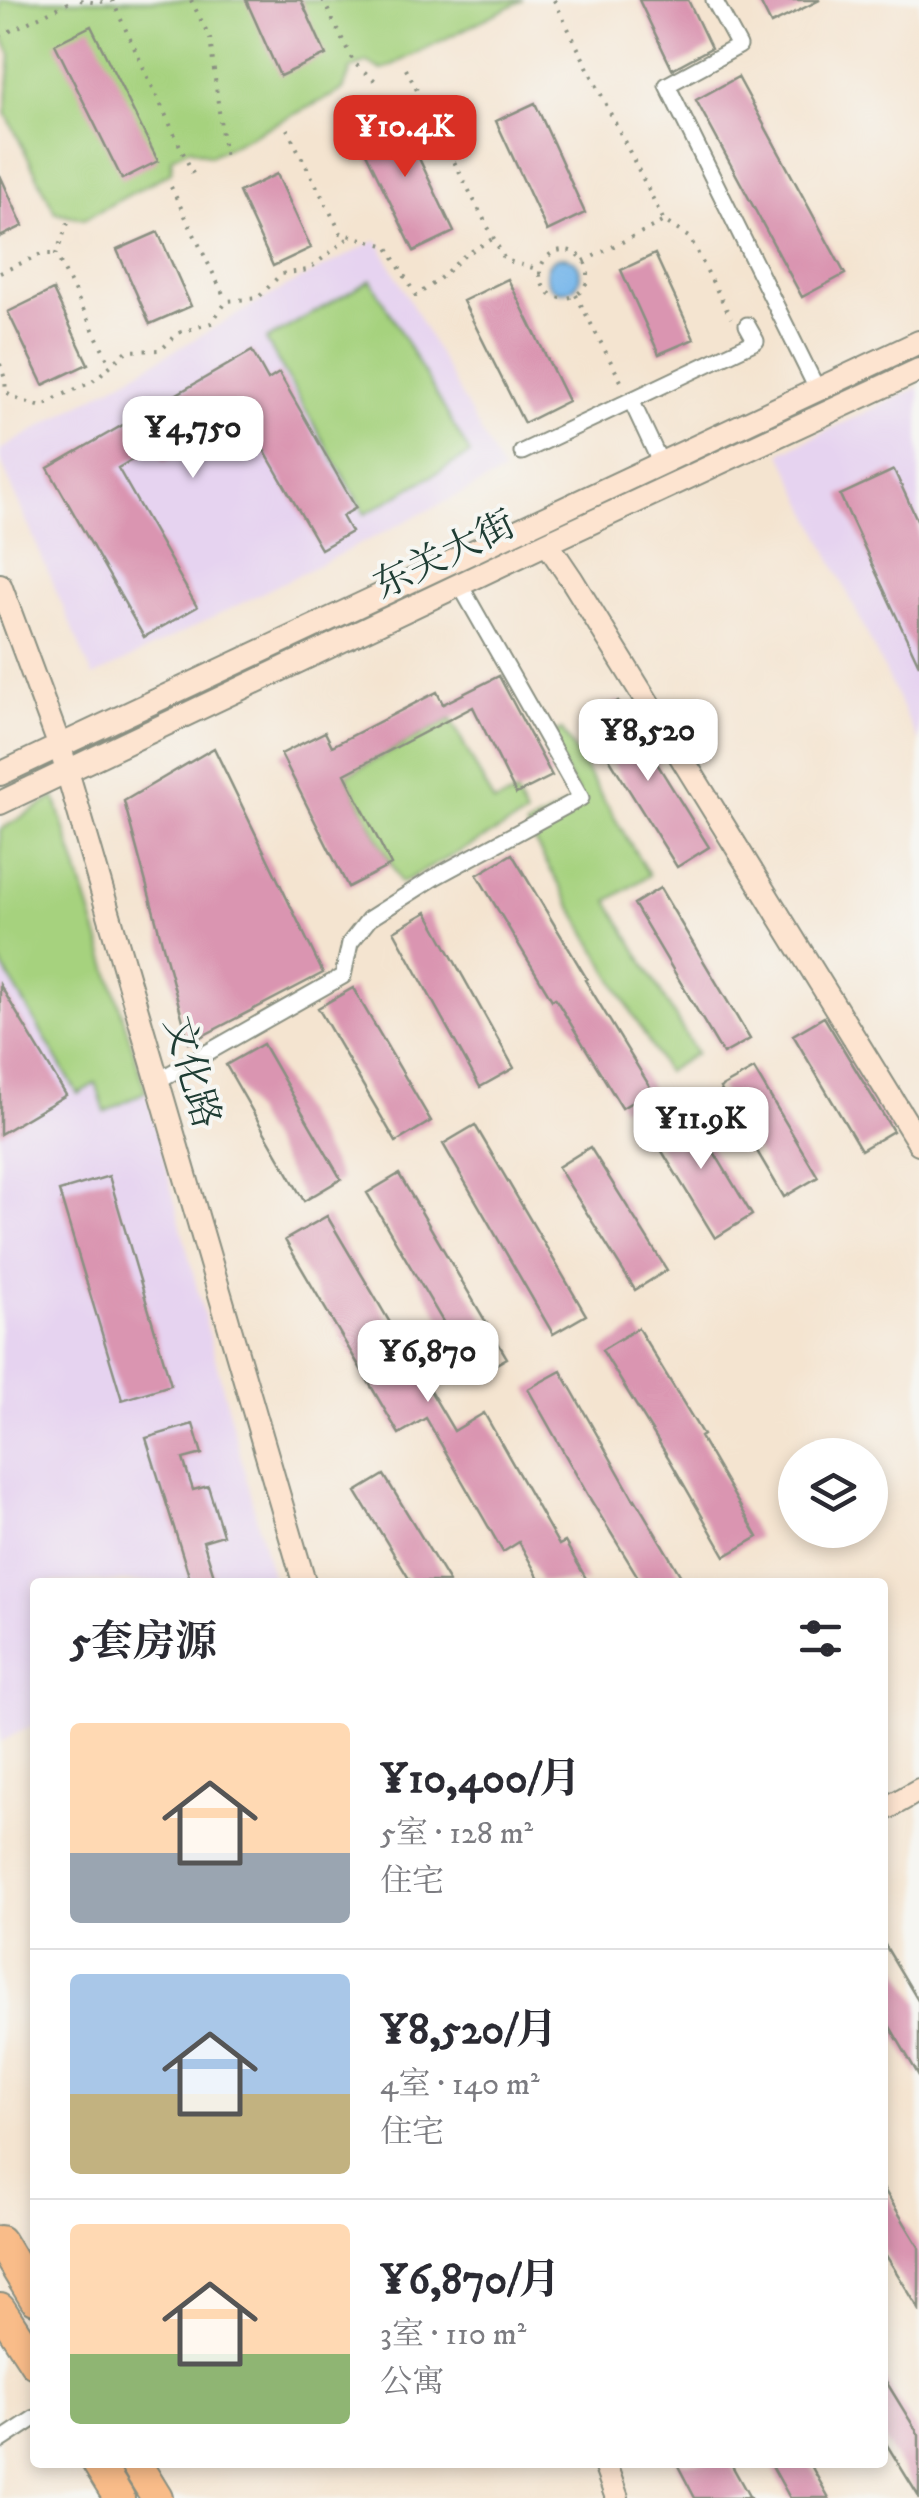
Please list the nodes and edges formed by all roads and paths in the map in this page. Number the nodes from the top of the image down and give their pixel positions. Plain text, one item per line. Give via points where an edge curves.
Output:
1 (77, 0) edge
2 (111, 0) edge
3 (191, 0) edge
4 (323, 0) edge
5 (554, 0) edge
6 (714, 0) edge
7 (0, 36) edge
8 (406, 69) dead end
9 (378, 83) dead end
10 (287, 129) dead end
11 (225, 160) dead end
12 (194, 176) dead end
13 (171, 187) dead end
14 (664, 220) junction
15 (68, 223) dead end
16 (352, 236) junction
17 (494, 238) junction
18 (56, 254) junction
19 (584, 260) junction
20 (540, 270) junction
21 (0, 273) edge
22 (576, 295) junction
23 (227, 302) junction
24 (747, 325) dead end
25 (919, 342) edge
26 (746, 346) junction
27 (0, 364) edge
28 (111, 365) junction
29 (919, 370) edge
30 (818, 390) junction
31 (631, 400) junction
32 (522, 452) dead end
33 (661, 464) junction
34 (547, 543) junction
35 (0, 585) edge
36 (460, 586) junction
37 (60, 747) junction
38 (66, 772) junction
39 (0, 774) edge
40 (0, 803) edge
41 (159, 1080) junction
42 (919, 1143) edge
43 (303, 1578) edge
44 (919, 1790) edge
45 (888, 1808) edge
46 (0, 2241) edge
47 (30, 2291) edge
48 (0, 2309) edge
49 (30, 2355) edge
50 (30, 2421) edge
51 (0, 2441) edge
52 (101, 2468) edge
53 (140, 2468) edge
54 (606, 2468) edge
55 (119, 2498) edge
56 (158, 2498) edge
57 (617, 2498) edge

1 - 2 path
1 - 7 path
2 - 12 path
3 - 11 path via 210,38
4 - 9 path via 354,63
5 - 14 path
6 - 30 street via 739,46 667,84
8 - 17 path
10 - 16 path via 341,232
13 - 23 path
14 - 19 path
14 - 26 path via 690,238
15 - 18 path
16 - 17 path via 387,246 416,296
16 - 23 path via 308,270 281,274 258,298
17 - 20 path via 506,260
18 - 21 path
18 - 28 path
19 - 20 path via 563,250 548,256
19 - 22 path via 588,276
20 - 22 path via 547,292
22 - 31 path
23 - 28 path via 210,323 178,333 161,350 127,351
24 - 26 street via 756,341
25 - 30 main road, 东关大街
26 - 31 street
27 - 28 path via 6,393 42,407
29 - 34 main road, 东关大街
30 - 33 main road, 东关大街
31 - 32 street
31 - 33 street
33 - 37 main road, 东关大街
34 - 36 main road, 东关大街
34 - 42 main road
35 - 37 main road, 文化路
36 - 38 main road, 东关大街
36 - 41 street via 581,798 370,920 350,943 343,976
37 - 38 main road, 文化路
37 - 39 main road, 东关大街
38 - 40 main road, 东关大街
38 - 41 main road, 文化路
41 - 43 main road, 文化路
44 - 45 main road
46 - 47 highway
48 - 49 highway
50 - 51 street
52 - 55 highway
53 - 56 highway
54 - 57 main road

